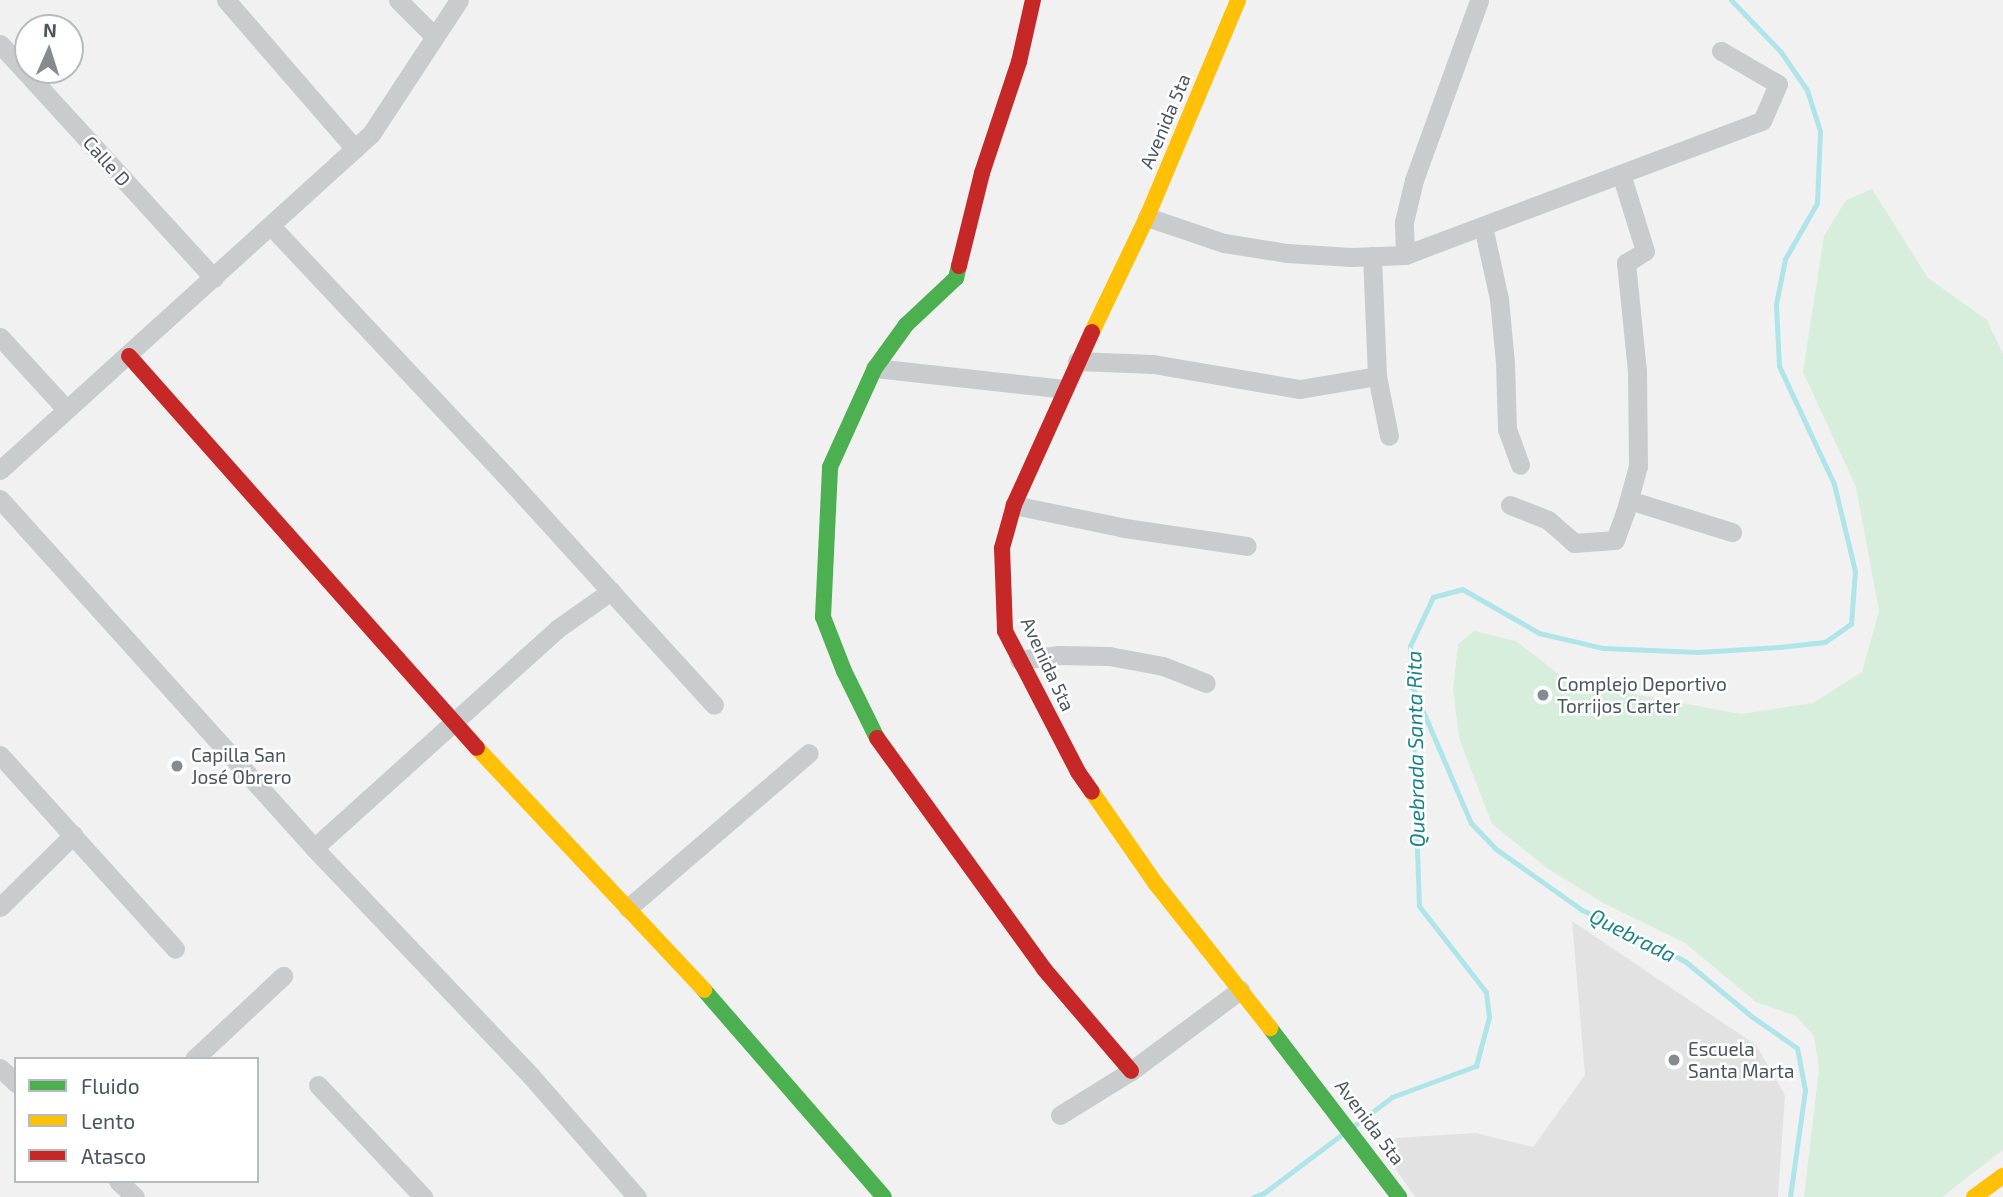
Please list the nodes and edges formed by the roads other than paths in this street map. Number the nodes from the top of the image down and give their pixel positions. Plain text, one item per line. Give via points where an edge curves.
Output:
1 (226, 0) edge
2 (398, 0) edge
3 (459, 0) edge
4 (1033, 0) edge
5 (1238, 0) edge
6 (1479, 0) edge
7 (435, 37) junction
8 (0, 44) edge
9 (1721, 51) dead end
10 (355, 149) junction
11 (1620, 174) junction
12 (1147, 217) junction
13 (271, 226) junction
14 (1483, 226) junction
15 (1405, 255) junction
16 (1372, 256) junction
17 (214, 278) junction
18 (0, 337) edge
19 (129, 356) junction
20 (1077, 361) junction
21 (875, 368) junction
22 (1377, 376) junction
23 (1064, 389) junction
24 (66, 409) junction
25 (1389, 436) dead end
26 (1520, 465) dead end
27 (0, 470) edge
28 (0, 499) edge
29 (1629, 500) junction
30 (1014, 505) junction
31 (1510, 505) dead end
32 (1732, 532) dead end
33 (1247, 546) dead end
34 (611, 591) junction
35 (1019, 660) junction
36 (1206, 683) dead end
37 (714, 705) dead end
38 (454, 723) junction
39 (809, 753) dead end
40 (0, 755) edge
41 (73, 835) junction
42 (314, 848) junction
43 (0, 907) edge
44 (628, 908) junction
45 (175, 949) dead end
46 (283, 976) dead end
47 (1240, 990) junction
48 (196, 1057) edge
49 (0, 1068) edge
50 (1131, 1072) junction
51 (14, 1081) edge
52 (318, 1085) dead end
53 (1060, 1115) dead end
54 (120, 1183) edge
55 (1997, 1186) edge
56 (135, 1197) edge
57 (423, 1197) edge
58 (636, 1197) edge
59 (884, 1197) edge
60 (1399, 1197) edge
61 (1974, 1197) edge

1 - 10 street
2 - 7 street
3 - 7 street
4 - 21 street via 956,278 906,325
5 - 12 street, Avenida 5ta
6 - 15 street via 1414,180 1404,222
7 - 10 street via 371,134
8 - 17 street, Calle D
9 - 11 street via 1778,84 1762,121
10 - 13 street
11 - 14 street
11 - 29 street via 1645,251 1626,263 1637,371 1638,466
12 - 16 street via 1224,243 1287,253
12 - 20 street, Avenida 5ta
13 - 17 street
13 - 34 street
14 - 15 street
14 - 26 street via 1499,299 1507,429
15 - 16 street
16 - 22 street
17 - 19 street
18 - 24 street
19 - 24 street
19 - 38 street
20 - 22 street via 1153,364 1300,389
20 - 23 street, Avenida 5ta
21 - 23 street
21 - 50 street via 830,467 823,617 879,741 1044,969
22 - 25 street
23 - 30 street, Avenida 5ta
24 - 27 street
28 - 42 street
29 - 31 street via 1615,540 1574,543 1548,520
29 - 32 street
30 - 33 street
30 - 35 street, Avenida 5ta via 1002,548 1001,598 1005,631
34 - 37 street
34 - 38 street via 557,629
35 - 36 street via 1109,656 1163,666
35 - 47 street, Avenida 5ta via 1078,772 1156,884
38 - 42 street
38 - 44 street
39 - 44 street
40 - 41 street
41 - 43 street
41 - 45 street
42 - 58 street via 531,1076
44 - 59 street
46 - 48 street
47 - 50 street
47 - 60 street, Avenida 5ta
49 - 51 street
50 - 53 street
52 - 57 street
54 - 56 street
55 - 61 street

